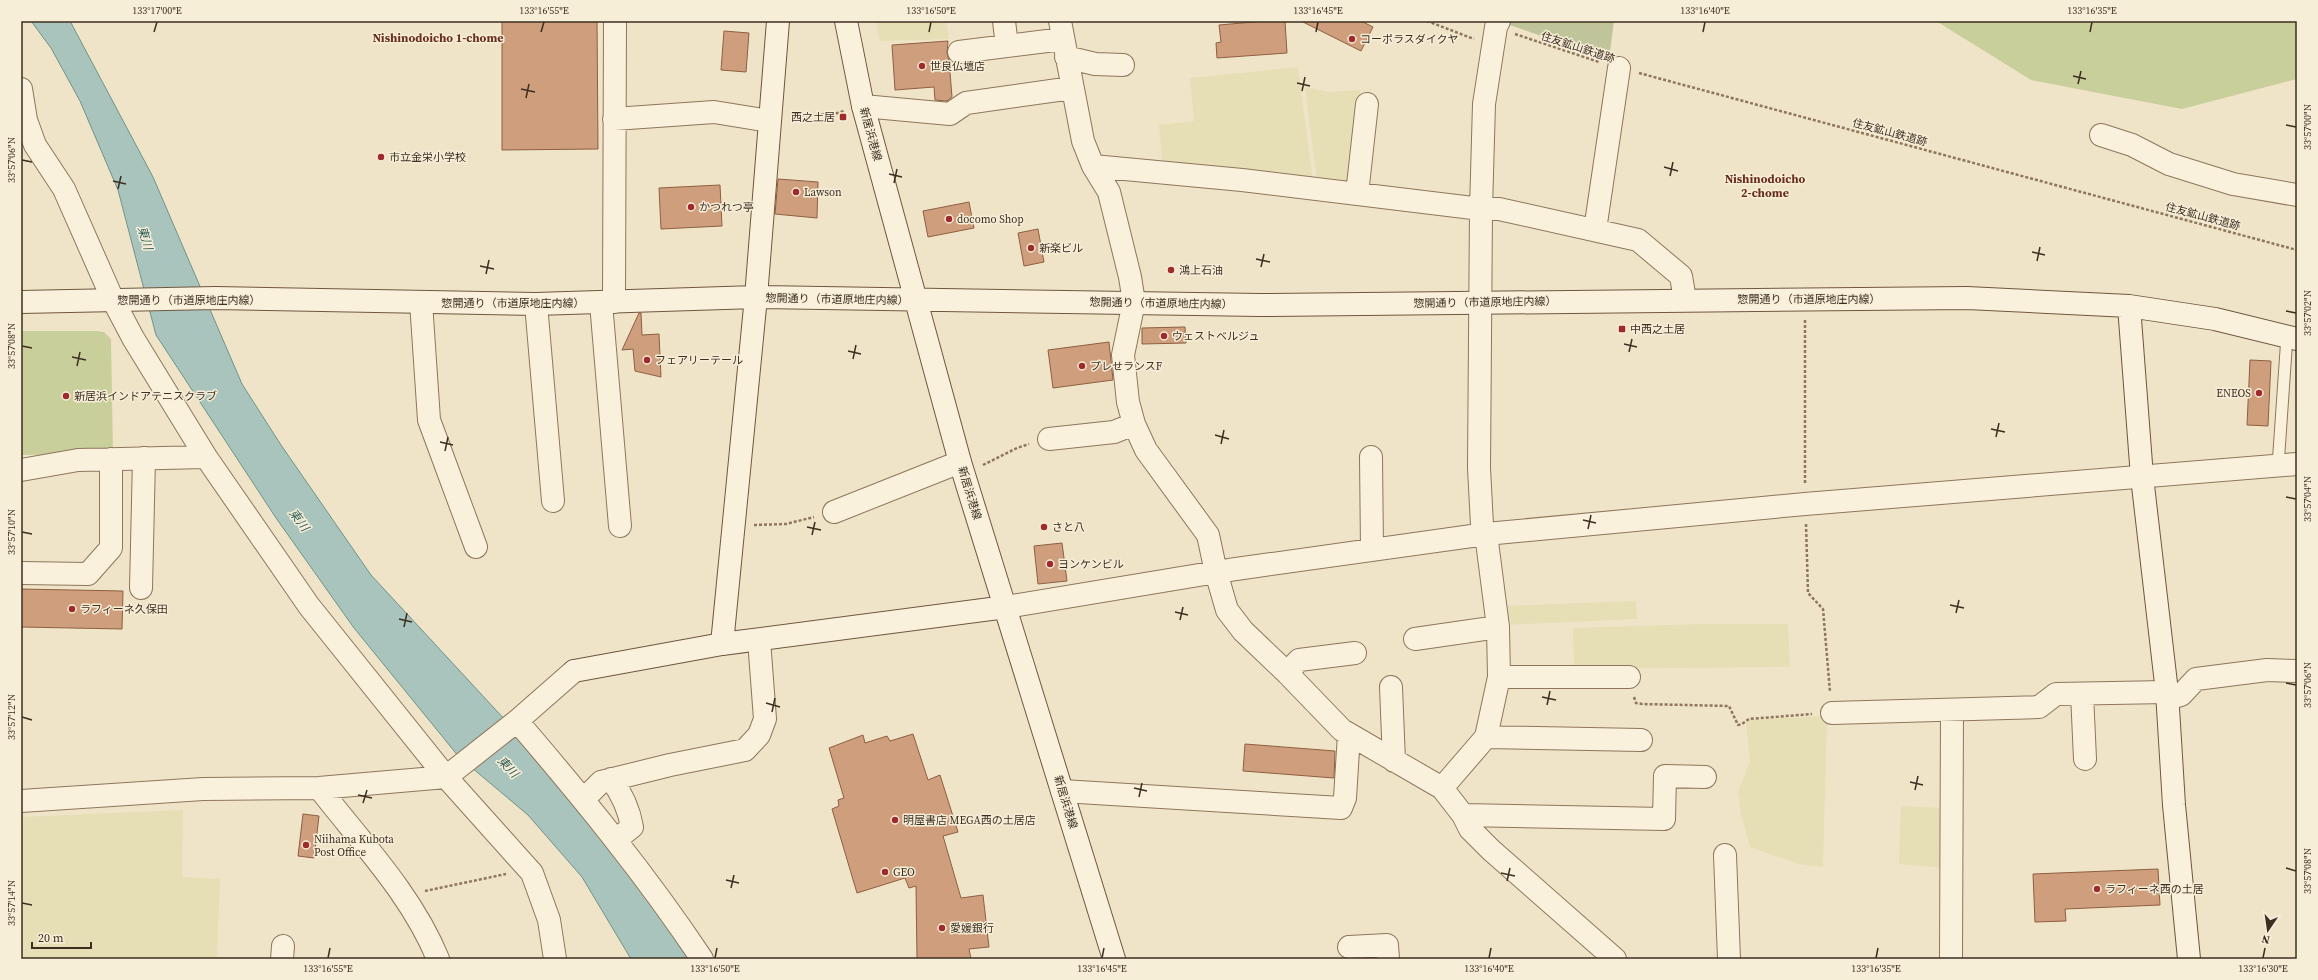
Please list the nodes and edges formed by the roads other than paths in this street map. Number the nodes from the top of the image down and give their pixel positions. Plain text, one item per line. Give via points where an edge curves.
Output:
1 (615, 21) edge
2 (778, 21) edge
3 (846, 21) edge
4 (1004, 21) edge
5 (1496, 32) edge
6 (1063, 39) edge
7 (1007, 46) junction
8 (959, 52) dead end
9 (1123, 65) dead end
10 (1619, 68) road end
11 (1072, 88) junction
12 (21, 89) edge
13 (1367, 104) dead end
14 (863, 106) junction
15 (614, 118) junction
16 (769, 119) junction
17 (2102, 135) dead end
18 (1093, 166) junction
19 (1357, 194) junction
20 (2297, 196) edge
21 (1481, 209) junction
22 (1595, 230) junction
23 (756, 297) junction
24 (121, 300) junction
25 (918, 300) junction
26 (1685, 300) junction
27 (21, 302) edge
28 (421, 302) junction
29 (1134, 302) junction
30 (1480, 302) junction
31 (607, 303) junction
32 (536, 304) junction
33 (2129, 306) junction
34 (2292, 338) edge
35 (1134, 424) junction
36 (1049, 439) road end
37 (206, 457) junction
38 (1371, 457) dead end
39 (144, 458) junction
40 (111, 460) junction
41 (2288, 465) edge
42 (962, 468) junction
43 (21, 470) edge
44 (2142, 477) junction
45 (552, 501) dead end
46 (834, 512) road end
47 (620, 526) dead end
48 (1486, 534) junction
49 (476, 547) dead end
50 (1372, 550) junction
51 (1216, 572) junction
52 (21, 573) edge
53 (142, 588) dead end
54 (1006, 606) junction
55 (1498, 627) junction
56 (1415, 639) dead end
57 (759, 640) junction
58 (722, 644) junction
59 (1355, 653) dead end
60 (2297, 671) edge
61 (1287, 673) junction
62 (1499, 677) junction
63 (1629, 677) road end
64 (1391, 687) dead end
65 (2082, 694) junction
66 (2167, 696) junction
67 (1952, 710) junction
68 (1832, 713) road end
69 (515, 723) junction
70 (1348, 734) junction
71 (1486, 737) junction
72 (1641, 740) dead end
73 (2085, 760) dead end
74 (1394, 761) junction
75 (452, 772) junction
76 (1705, 777) dead end
77 (611, 779) junction
78 (319, 788) junction
79 (1442, 788) junction
80 (1062, 791) junction
81 (584, 799) junction
82 (21, 801) edge
83 (1463, 815) junction
84 (617, 840) junction
85 (1725, 855) dead end
86 (1349, 947) dead end
87 (438, 959) edge
88 (555, 959) edge
89 (702, 959) edge
90 (1114, 959) edge
91 (1388, 959) edge
92 (1615, 959) edge
93 (1729, 959) edge
94 (1952, 959) edge
95 (2189, 959) edge

1 - 15 street
2 - 16 street
3 - 14 street, 新居浜港線
4 - 7 street
5 - 21 street via 1484,104
6 - 7 street
6 - 9 street via 1095,64
6 - 11 street
7 - 8 street
10 - 22 street
11 - 14 street via 966,103 950,114
11 - 18 street via 1083,141
12 - 24 street via 26,120 35,145 64,189
13 - 19 street
14 - 25 street, 新居浜港線
15 - 16 street via 714,112 741,118
15 - 31 street
16 - 23 street
17 - 20 street via 2176,166 2233,184
18 - 19 street
18 - 29 street via 1110,192
19 - 21 street
21 - 22 street via 1499,209
21 - 30 street
22 - 26 street via 1638,240 1681,276
23 - 25 street, 惣開通り（市道原地庄内線）
23 - 31 street, 惣開通り（市道原地庄内線）
23 - 58 street
24 - 27 street, 惣開通り（市道原地庄内線）
24 - 28 street, 惣開通り（市道原地庄内線） via 215,298
24 - 37 street via 133,338
25 - 29 street, 惣開通り（市道原地庄内線）
25 - 42 street, 新居浜港線
26 - 30 street, 惣開通り（市道原地庄内線）
26 - 33 street, 惣開通り（市道原地庄内線） via 1967,298
28 - 32 street, 惣開通り（市道原地庄内線）
28 - 49 street via 429,420
29 - 30 street, 惣開通り（市道原地庄内線） via 1260,305
29 - 35 street via 1123,355 1128,402
30 - 48 street via 1479,468 1482,525
31 - 32 street, 惣開通り（市道原地庄内線）
31 - 47 street
32 - 45 street
33 - 34 street, 惣開通り（市道原地庄内線） via 2215,319
33 - 44 street
34 - 41 lane
35 - 36 street via 1114,432
35 - 51 street via 1146,450 1208,535
37 - 39 street
37 - 75 street via 309,606
38 - 50 street
39 - 40 street
39 - 53 street
40 - 43 street via 78,460
40 - 52 street via 112,548 88,574
41 - 44 street
42 - 46 street
42 - 54 street, 新居浜港線
44 - 48 street via 1805,504
44 - 66 street
48 - 50 street
48 - 55 street
50 - 51 street
51 - 54 street
51 - 61 street via 1227,610 1243,631
54 - 57 street
54 - 80 street, 新居浜港線
55 - 56 street
55 - 62 street
57 - 58 street
57 - 77 street via 765,719 759,735 744,750
58 - 69 street via 574,671
59 - 61 street via 1299,660
60 - 66 street via 2267,670 2196,679 2181,695
61 - 70 street
62 - 63 street
62 - 71 street
64 - 74 street
65 - 66 street
65 - 67 street via 2056,694 2038,707
65 - 73 street
66 - 95 street via 2174,805
67 - 68 street
67 - 94 street
69 - 75 street
69 - 81 street
70 - 74 street
70 - 80 street via 1345,798 1341,808
71 - 72 street
71 - 79 street
74 - 79 street
75 - 78 street
75 - 88 street via 529,869 550,920
76 - 83 street via 1665,776 1664,819
77 - 81 street via 601,782
77 - 84 street via 630,814 632,827
78 - 82 street via 203,789
78 - 87 street via 403,896 426,931
79 - 83 street
80 - 90 street, 新居浜港線
81 - 84 street
83 - 92 street via 1470,829 1491,850
84 - 89 street
85 - 93 street
86 - 91 street via 1387,945

